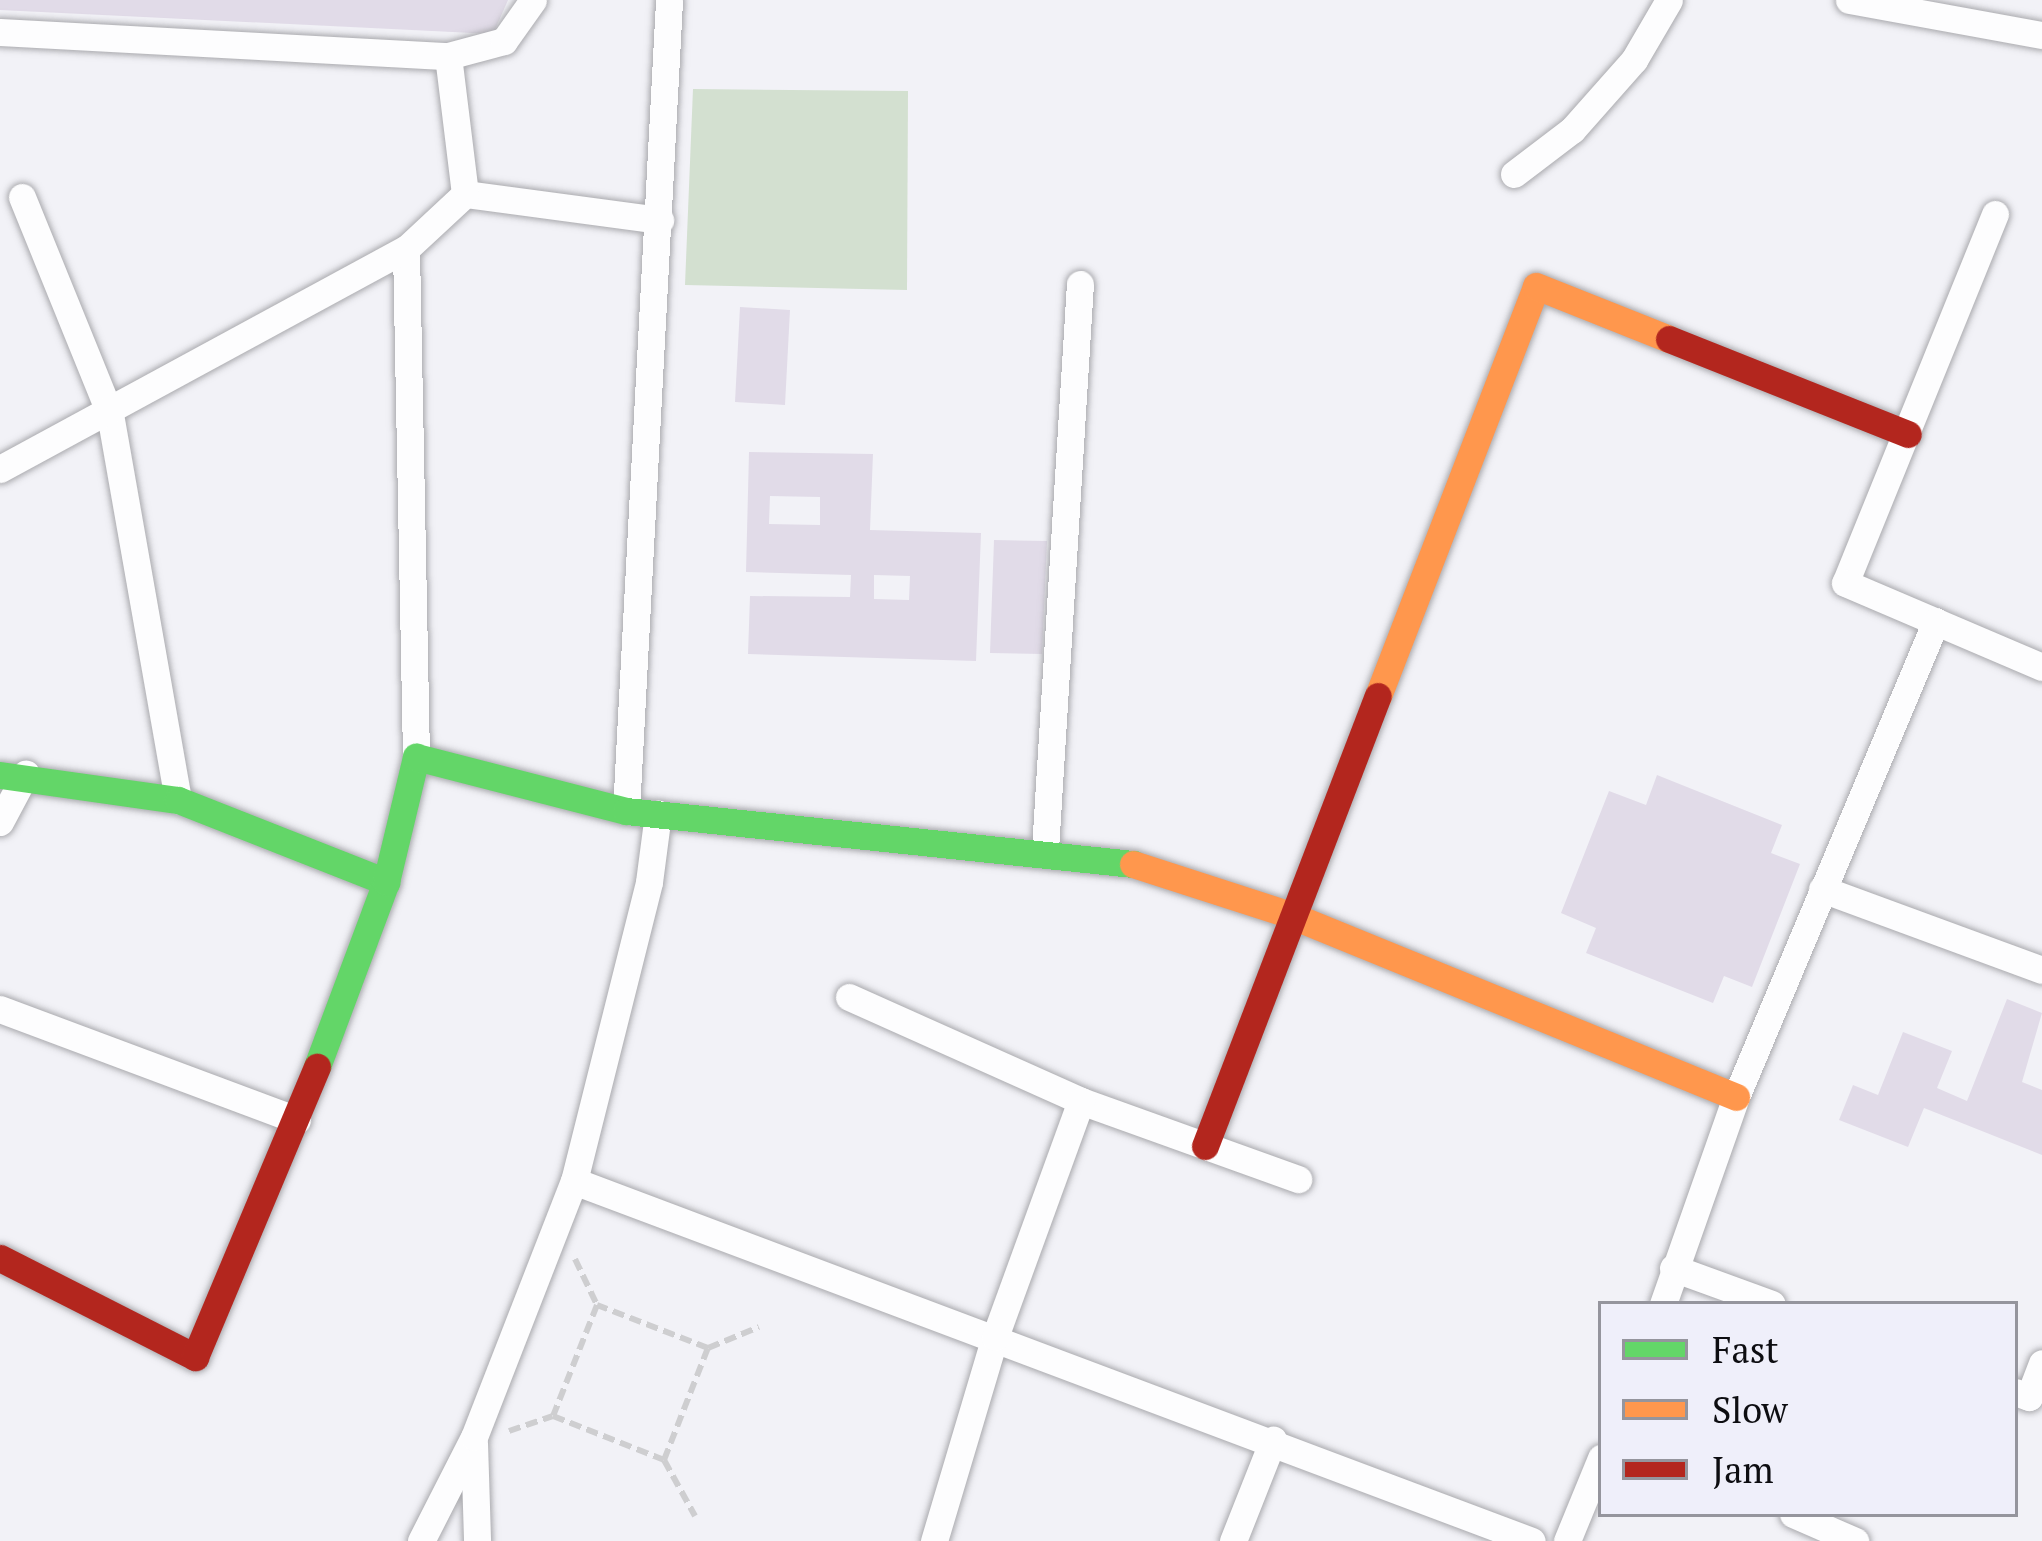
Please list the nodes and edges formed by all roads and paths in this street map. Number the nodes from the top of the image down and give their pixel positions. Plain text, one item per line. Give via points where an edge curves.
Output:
1 (533, 0) edge
2 (669, 0) edge
3 (1669, 0) edge
4 (1849, 0) edge
5 (0, 32) edge
6 (2042, 35) edge
7 (448, 56) junction
8 (1514, 174) dead end
9 (465, 194) junction
10 (22, 197) dead end
11 (1995, 214) dead end
12 (660, 220) junction
13 (406, 249) junction
14 (1080, 284) dead end
15 (110, 415) junction
16 (1908, 434) junction
17 (0, 469) edge
18 (1936, 621) junction
19 (2042, 667) edge
20 (416, 757) junction
21 (13, 774) edge
22 (178, 800) junction
23 (626, 811) junction
24 (658, 814) junction
25 (0, 822) edge
26 (1045, 849) junction
27 (386, 882) junction
28 (1822, 889) junction
29 (1288, 914) junction
30 (2042, 970) edge
31 (849, 997) dead end
32 (0, 1009) edge
33 (1736, 1097) junction
34 (1081, 1101) junction
35 (297, 1120) junction
36 (1205, 1146) junction
37 (1298, 1179) dead end
38 (574, 1181) junction
39 (571, 1250) dead end
40 (0, 1258) edge
41 (1673, 1268) junction
42 (1664, 1301) edge
43 (1764, 1301) edge
44 (597, 1305) junction
45 (759, 1327) dead end
46 (995, 1336) junction
47 (708, 1348) junction
48 (2042, 1363) edge
49 (2018, 1393) edge
50 (553, 1416) junction
51 (481, 1437) junction
52 (1273, 1440) junction
53 (664, 1460) junction
54 (1598, 1465) edge
55 (695, 1516) dead end
56 (1800, 1517) edge
57 (421, 1541) edge
58 (477, 1541) edge
59 (934, 1541) edge
60 (1233, 1541) edge
61 (1532, 1541) edge
62 (1567, 1541) edge
63 (1855, 1541) edge

1 - 7 street via 504,41
2 - 12 street
3 - 8 street via 1619,78 1572,130
4 - 6 street
5 - 7 street
7 - 9 street
9 - 12 street
9 - 13 street
10 - 15 street
11 - 16 street
12 - 23 street
13 - 15 street
13 - 20 street
14 - 26 street
15 - 17 street
15 - 22 street
16 - 18 street via 1845,583
16 - 29 street via 1536,286
18 - 19 street
18 - 28 street
20 - 23 street
20 - 27 street
21 - 22 street
21 - 25 street
22 - 27 street
23 - 24 street
24 - 26 street
24 - 38 street via 649,883
26 - 29 street via 1151,867
27 - 35 street
28 - 30 street
28 - 33 street
29 - 33 street
29 - 36 street
31 - 34 street
32 - 35 street
33 - 41 street
34 - 36 street
34 - 46 street
35 - 40 street via 195,1357
36 - 37 street
38 - 46 street
38 - 51 street
39 - 44 path
41 - 42 street
41 - 43 street
44 - 47 path
44 - 50 path
45 - 47 path
46 - 52 street
46 - 59 street
47 - 53 path
48 - 49 street via 2030,1397
50 - 51 path
50 - 53 path
51 - 57 street
51 - 58 street
52 - 60 street
52 - 61 street
53 - 55 path
54 - 62 street
56 - 63 street

